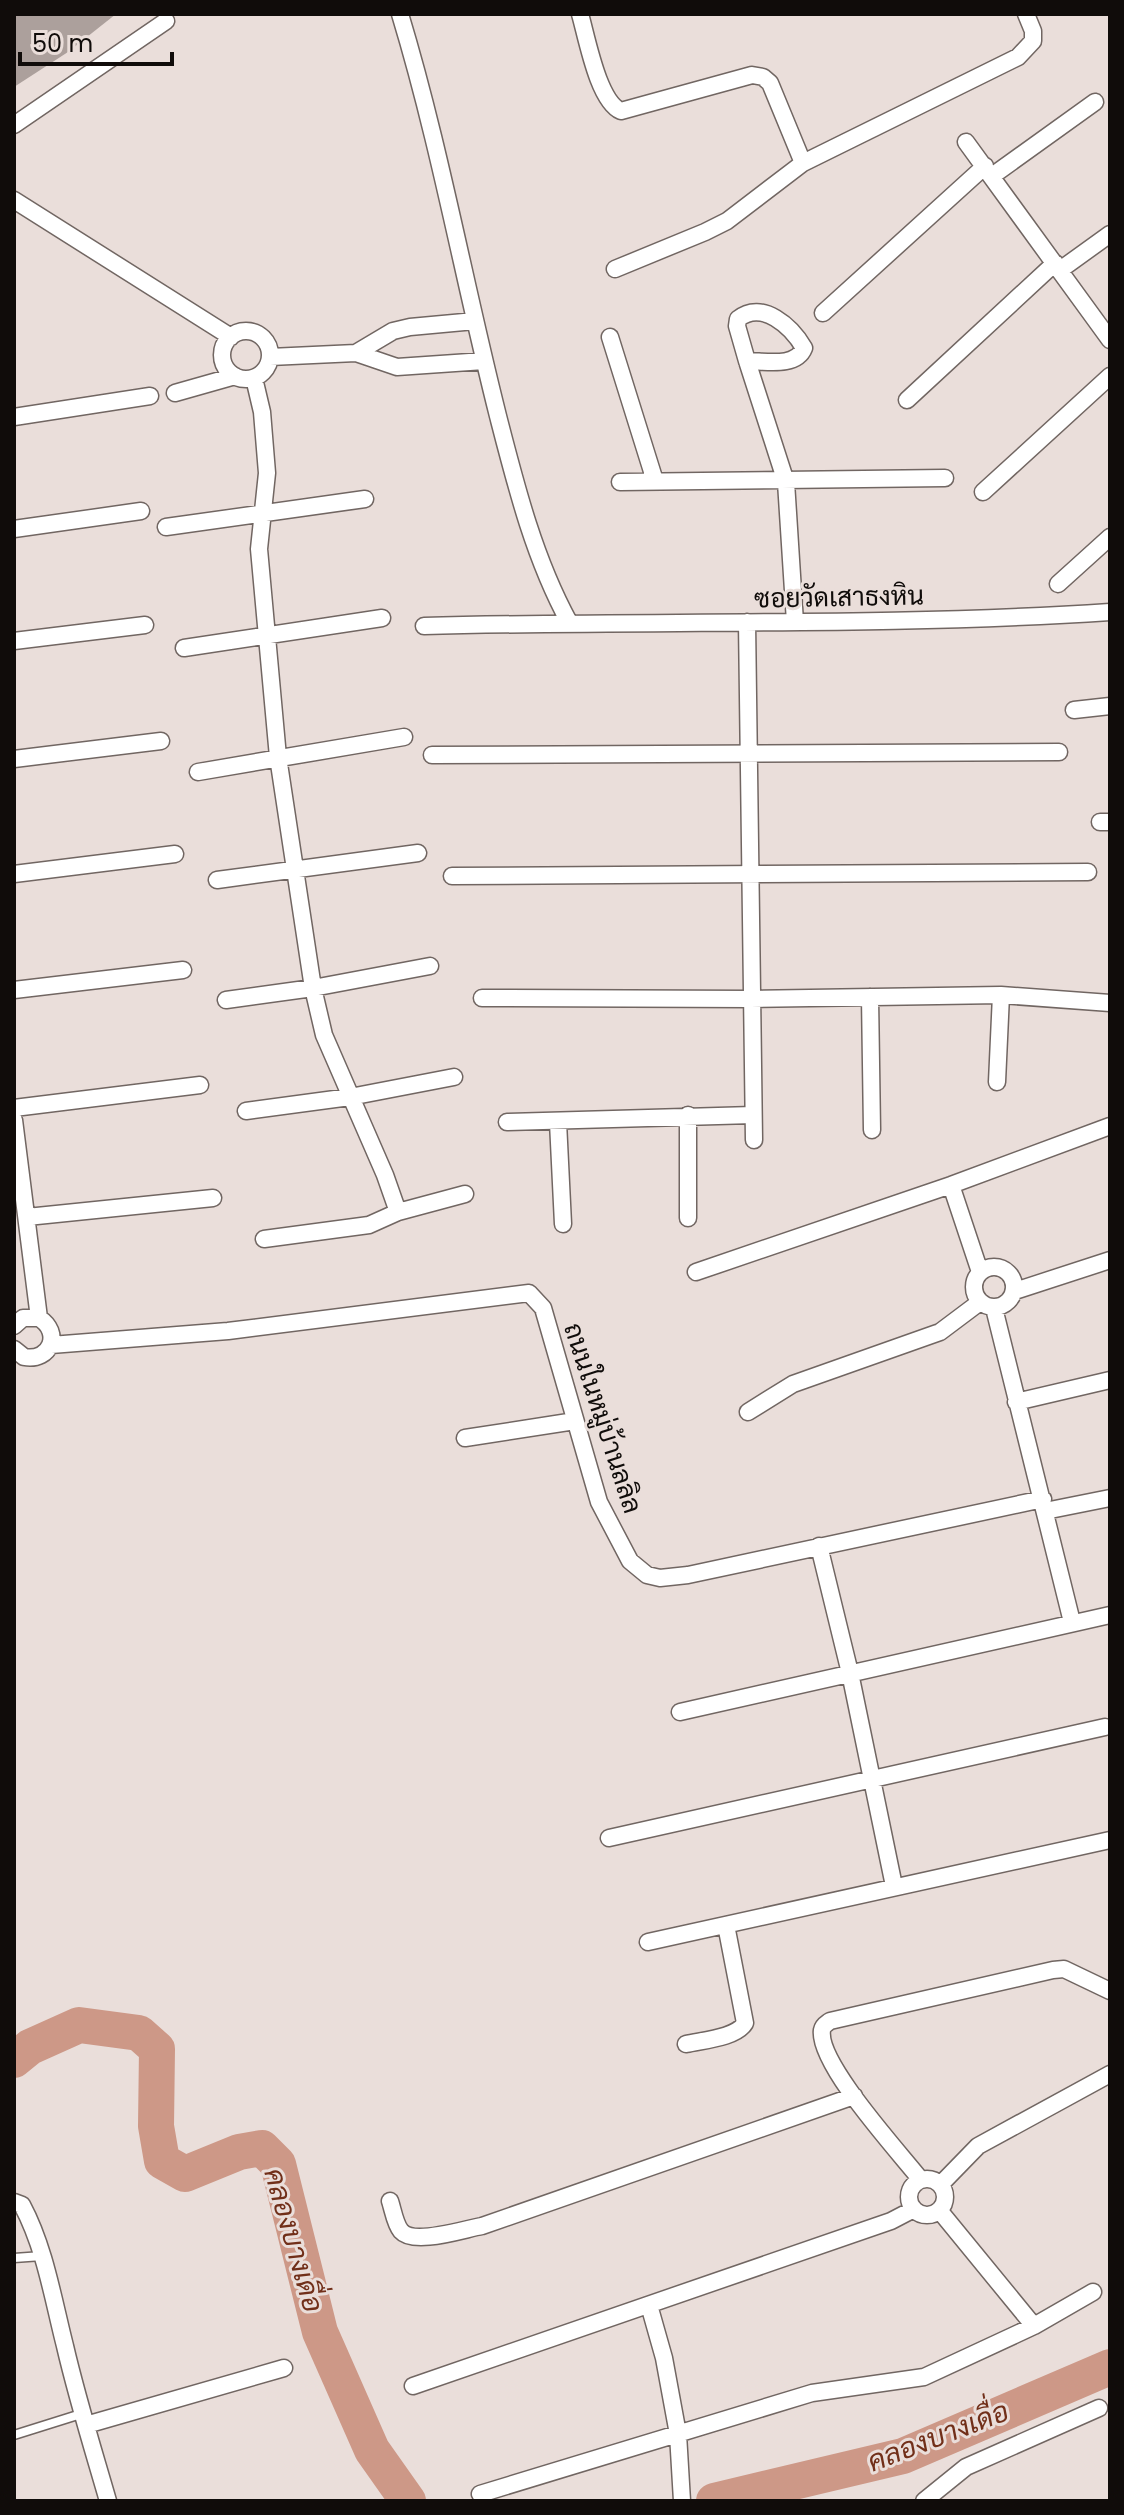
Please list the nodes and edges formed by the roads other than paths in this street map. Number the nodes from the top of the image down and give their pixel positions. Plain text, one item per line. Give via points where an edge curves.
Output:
1 (400, 14) edge
2 (580, 14) edge
3 (1026, 14) edge
4 (166, 21) dead end
5 (1095, 102) dead end
6 (14, 125) edge
7 (966, 142) dead end
8 (803, 163) junction
9 (988, 171) junction
10 (14, 200) edge
11 (1110, 234) edge
12 (1058, 267) junction
13 (615, 269) dead end
14 (823, 313) dead end
15 (475, 321) junction
16 (231, 337) junction
17 (610, 337) dead end
18 (1110, 340) edge
19 (356, 353) junction
20 (270, 357) junction
21 (484, 361) junction
22 (747, 361) dead end
23 (235, 376) junction
24 (1110, 376) edge
25 (254, 378) junction
26 (175, 393) dead end
27 (150, 396) dead end
28 (907, 400) dead end
29 (14, 417) edge
30 (945, 478) dead end
31 (655, 481) junction
32 (620, 482) dead end
33 (786, 482) junction
34 (983, 492) dead end
35 (365, 499) dead end
36 (141, 511) dead end
37 (265, 514) junction
38 (166, 527) dead end
39 (14, 529) edge
40 (1110, 537) edge
41 (1058, 584) dead end
42 (1110, 612) edge
43 (382, 618) dead end
44 (569, 622) junction
45 (747, 622) junction
46 (795, 622) junction
47 (145, 625) dead end
48 (424, 626) dead end
49 (267, 636) junction
50 (14, 641) edge
51 (184, 648) dead end
52 (1110, 706) edge
53 (1074, 710) dead end
54 (404, 737) dead end
55 (161, 741) dead end
56 (1059, 752) dead end
57 (749, 753) junction
58 (432, 755) dead end
59 (278, 757) junction
60 (14, 759) edge
61 (198, 772) dead end
62 (418, 853) dead end
63 (175, 854) dead end
64 (296, 868) junction
65 (1088, 872) dead end
66 (14, 874) edge
67 (749, 874) junction
68 (452, 876) dead end
69 (217, 880) dead end
70 (430, 966) dead end
71 (183, 970) dead end
72 (313, 988) junction
73 (14, 990) edge
74 (1001, 995) junction
75 (870, 997) junction
76 (482, 998) dead end
77 (751, 999) junction
78 (226, 1000) dead end
79 (1110, 1003) edge
80 (454, 1077) dead end
81 (997, 1082) dead end
82 (200, 1085) dead end
83 (350, 1097) junction
84 (14, 1108) edge
85 (246, 1111) dead end
86 (688, 1115) junction
87 (753, 1115) junction
88 (14, 1120) edge
89 (507, 1122) dead end
90 (558, 1122) junction
91 (1110, 1126) edge
92 (872, 1130) dead end
93 (754, 1140) dead end
94 (951, 1185) junction
95 (465, 1194) dead end
96 (213, 1198) dead end
97 (398, 1212) junction
98 (27, 1217) junction
99 (688, 1218) dead end
100 (563, 1224) dead end
101 (264, 1239) dead end
102 (22, 1243) edge
103 (1110, 1260) edge
104 (696, 1272) dead end
105 (980, 1272) junction
106 (1015, 1291) junction
107 (987, 1305) junction
108 (39, 1318) junction
109 (14, 1326) edge
110 (51, 1345) junction
111 (15, 1352) edge
112 (1110, 1380) edge
113 (1016, 1402) junction
114 (748, 1412) dead end
115 (575, 1421) junction
116 (465, 1438) dead end
117 (1110, 1498) edge
118 (1044, 1505) junction
119 (819, 1546) junction
120 (1110, 1615) edge
121 (1072, 1622) junction
122 (850, 1673) junction
123 (680, 1712) dead end
124 (1105, 1727) dead end
125 (871, 1778) junction
126 (609, 1838) dead end
127 (1110, 1840) edge
128 (894, 1886) junction
129 (726, 1925) junction
130 (648, 1942) dead end
131 (1110, 1991) edge
132 (686, 2044) dead end
133 (1110, 2074) edge
134 (854, 2096) junction
135 (921, 2180) junction
136 (941, 2184) junction
137 (390, 2201) dead end
138 (14, 2202) edge
139 (914, 2209) junction
140 (939, 2210) junction
141 (42, 2256) junction
142 (14, 2258) edge
143 (1093, 2292) dead end
144 (649, 2305) junction
145 (1034, 2326) junction
146 (284, 2368) dead end
147 (413, 2386) dead end
148 (1099, 2408) dead end
149 (84, 2420) junction
150 (678, 2434) junction
151 (14, 2435) edge
152 (480, 2494) dead end
153 (108, 2501) edge
154 (682, 2501) edge
155 (924, 2501) edge

1 - 15 street
2 - 8 street via 613,107 621,111 752,75 763,77
3 - 8 street via 1033,41 1018,57
4 - 6 street
5 - 9 street
7 - 9 street
8 - 13 street via 727,221
9 - 12 street
9 - 14 street
10 - 16 street
11 - 12 street
12 - 18 street
12 - 28 street
15 - 19 street via 393,331
15 - 21 street
16 - 20 street via 239,332 257,334 265,339
16 - 23 street via 223,362
17 - 31 street
19 - 20 street
19 - 21 street via 397,367
20 - 25 street
21 - 44 street via 545,576
22 - 33 street
23 - 25 street
23 - 26 street
24 - 34 street
25 - 37 street via 267,473
27 - 29 street
30 - 33 street
31 - 32 street
31 - 33 street
33 - 46 street
35 - 37 street
36 - 39 street
37 - 38 street
37 - 49 street via 259,549
40 - 41 street
42 - 46 street, ซอยวัดเสาธงหิน
43 - 49 street
44 - 45 street, ซอยวัดเสาธงหิน
44 - 48 street, ซอยวัดเสาธงหิน
45 - 46 street, ซอยวัดเสาธงหิน
45 - 57 street
47 - 50 street
49 - 51 street
49 - 59 street
52 - 53 street
54 - 59 street
55 - 60 street
56 - 57 street
57 - 58 street
57 - 67 street
59 - 61 street
59 - 64 street
62 - 64 street
63 - 66 street
64 - 69 street
64 - 72 street
65 - 67 street
67 - 68 street
67 - 77 street
70 - 72 street
71 - 73 street
72 - 78 street
72 - 83 street via 324,1035
74 - 75 street
74 - 79 street
74 - 81 street
75 - 77 street
75 - 92 street
76 - 77 street
77 - 87 street
80 - 83 street
82 - 84 street
83 - 85 street
83 - 97 street
86 - 87 street
86 - 90 street
86 - 99 street
87 - 93 street
88 - 98 street
89 - 90 street
90 - 100 street
91 - 94 street
94 - 104 street
94 - 105 street
95 - 97 street
96 - 98 street
97 - 101 street via 369,1225
98 - 102 street
102 - 108 street
103 - 106 street
105 - 106 street via 1001,1268 1012,1277
105 - 107 street via 974,1293
106 - 107 street via 1007,1303
107 - 113 street
107 - 114 street via 940,1332 793,1384
108 - 109 street via 23,1318
108 - 110 street via 51,1328
110 - 111 street via 40,1357
110 - 115 street, ถนนในหมู่บ้านลลิล via 228,1331 529,1293 543,1308
112 - 113 street
113 - 118 street
115 - 116 street
115 - 119 street, ถนนในหมู่บ้านลลิล via 599,1502 630,1561 647,1575 688,1575
117 - 118 street, ถนนในหมู่บ้านลลิล
118 - 119 street, ถนนในหมู่บ้านลลิล
118 - 121 street
119 - 122 street
120 - 121 street
121 - 122 street
122 - 123 street
122 - 125 street
124 - 125 street
125 - 126 street
125 - 128 street
127 - 128 street
128 - 129 street
129 - 130 street
129 - 132 street via 745,2023 734,2032
131 - 134 street via 1064,1969 1053,1970 830,2021 822,2031 826,2054
133 - 136 street via 978,2146
134 - 135 street
134 - 137 street via 482,2226 408,2237 399,2230
135 - 136 street
135 - 139 street via 909,2196
136 - 140 street via 945,2198
138 - 141 street via 29,2218
139 - 140 street via 926,2215
139 - 144 street
140 - 145 street
141 - 142 lane
141 - 149 street
143 - 145 street
144 - 147 street
144 - 150 street
145 - 150 street via 924,2377 812,2393
146 - 149 street
148 - 155 street via 966,2467
149 - 151 lane
149 - 153 street
150 - 152 street
150 - 154 street

